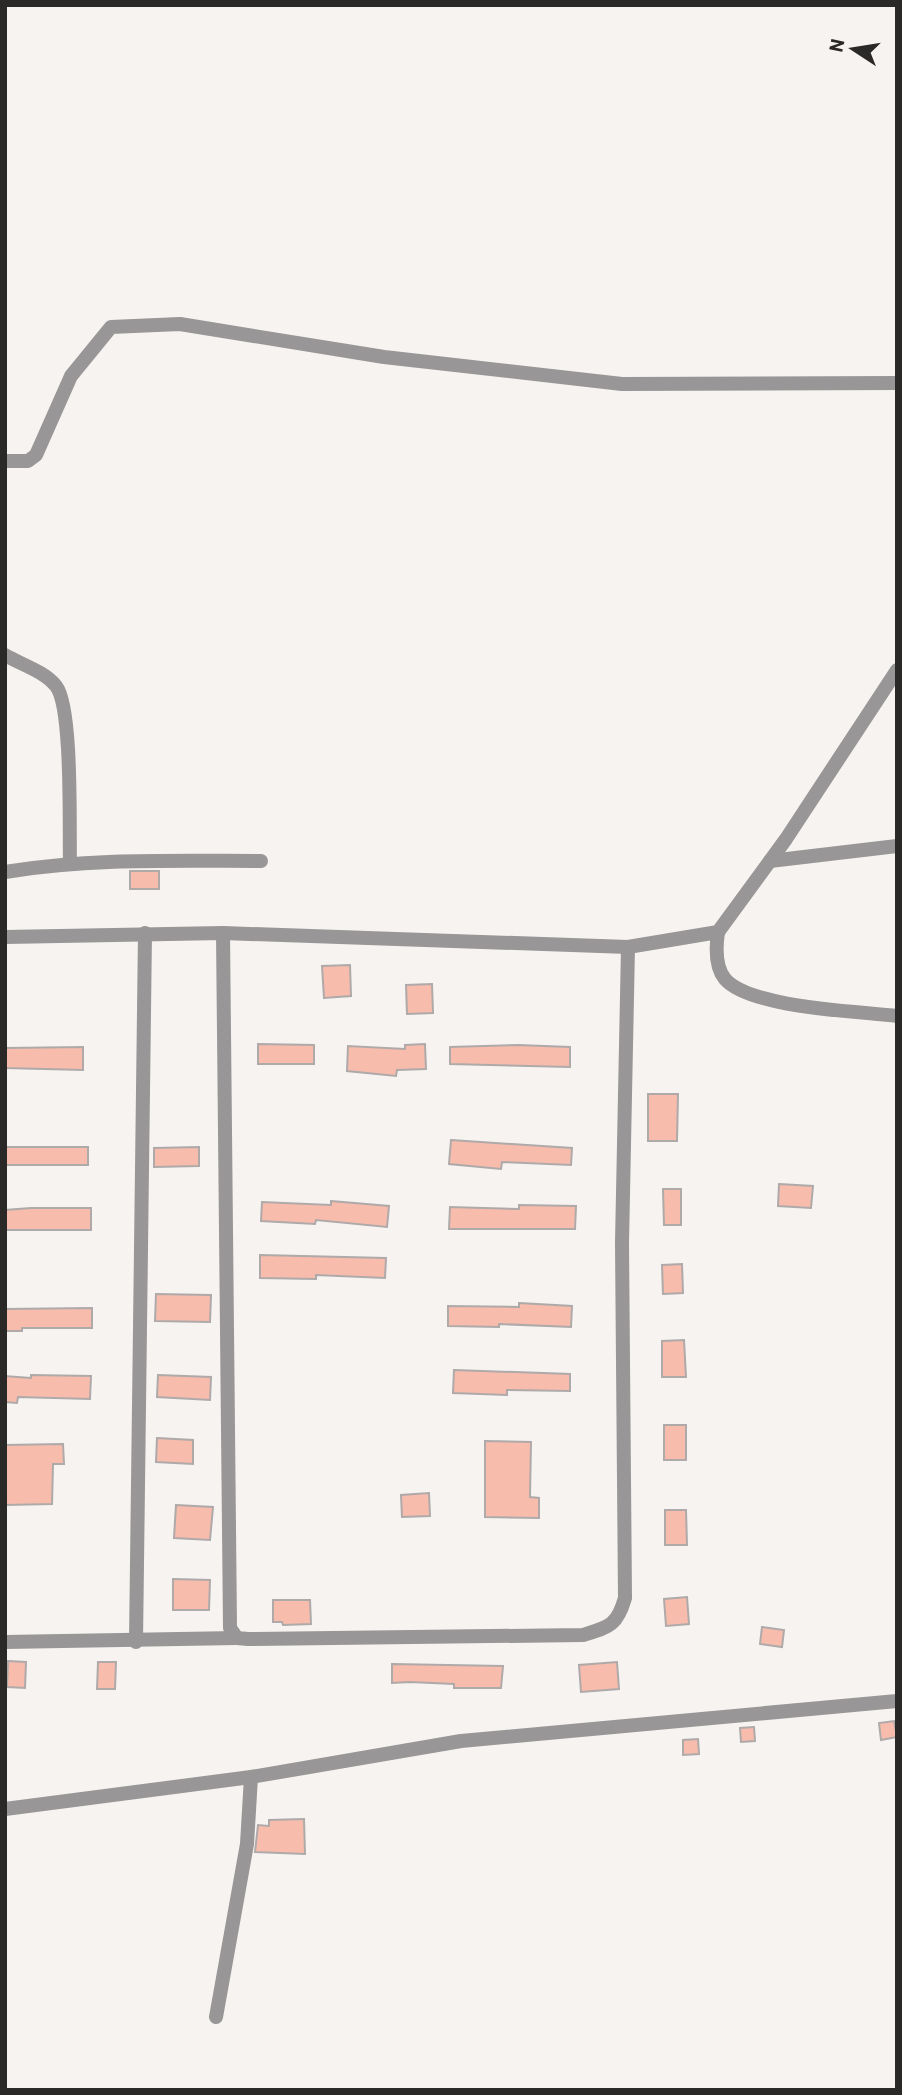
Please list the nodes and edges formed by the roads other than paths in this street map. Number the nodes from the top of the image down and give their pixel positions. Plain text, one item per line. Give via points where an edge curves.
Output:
1 (897, 383) edge
2 (5, 461) edge
3 (5, 656) edge
4 (897, 670) edge
5 (897, 846) edge
6 (261, 861) dead end
7 (770, 861) junction
8 (70, 864) junction
9 (5, 872) edge
10 (718, 932) junction
11 (145, 933) junction
12 (223, 933) junction
13 (5, 937) edge
14 (628, 947) junction
15 (897, 1016) edge
16 (237, 1638) junction
17 (5, 1642) edge
18 (136, 1642) junction
19 (897, 1701) edge
20 (251, 1777) junction
21 (5, 1809) edge
22 (216, 2017) dead end

1 - 2 street via 622,384 384,357 180,324 111,327 71,376 36,455 28,461
3 - 8 street via 47,677 59,689 65,717
4 - 7 street
5 - 7 street
6 - 8 street
7 - 10 street
8 - 9 street
10 - 14 street
10 - 15 street via 715,951 723,977 741,992 792,1004
11 - 12 street
11 - 13 street
11 - 18 street
12 - 14 street
12 - 16 street via 230,1628
14 - 16 street via 622,1243 625,1598 620,1616 608,1628 583,1636
16 - 18 street
17 - 18 street
19 - 20 street via 461,1741
20 - 21 street
20 - 22 street via 247,1844

